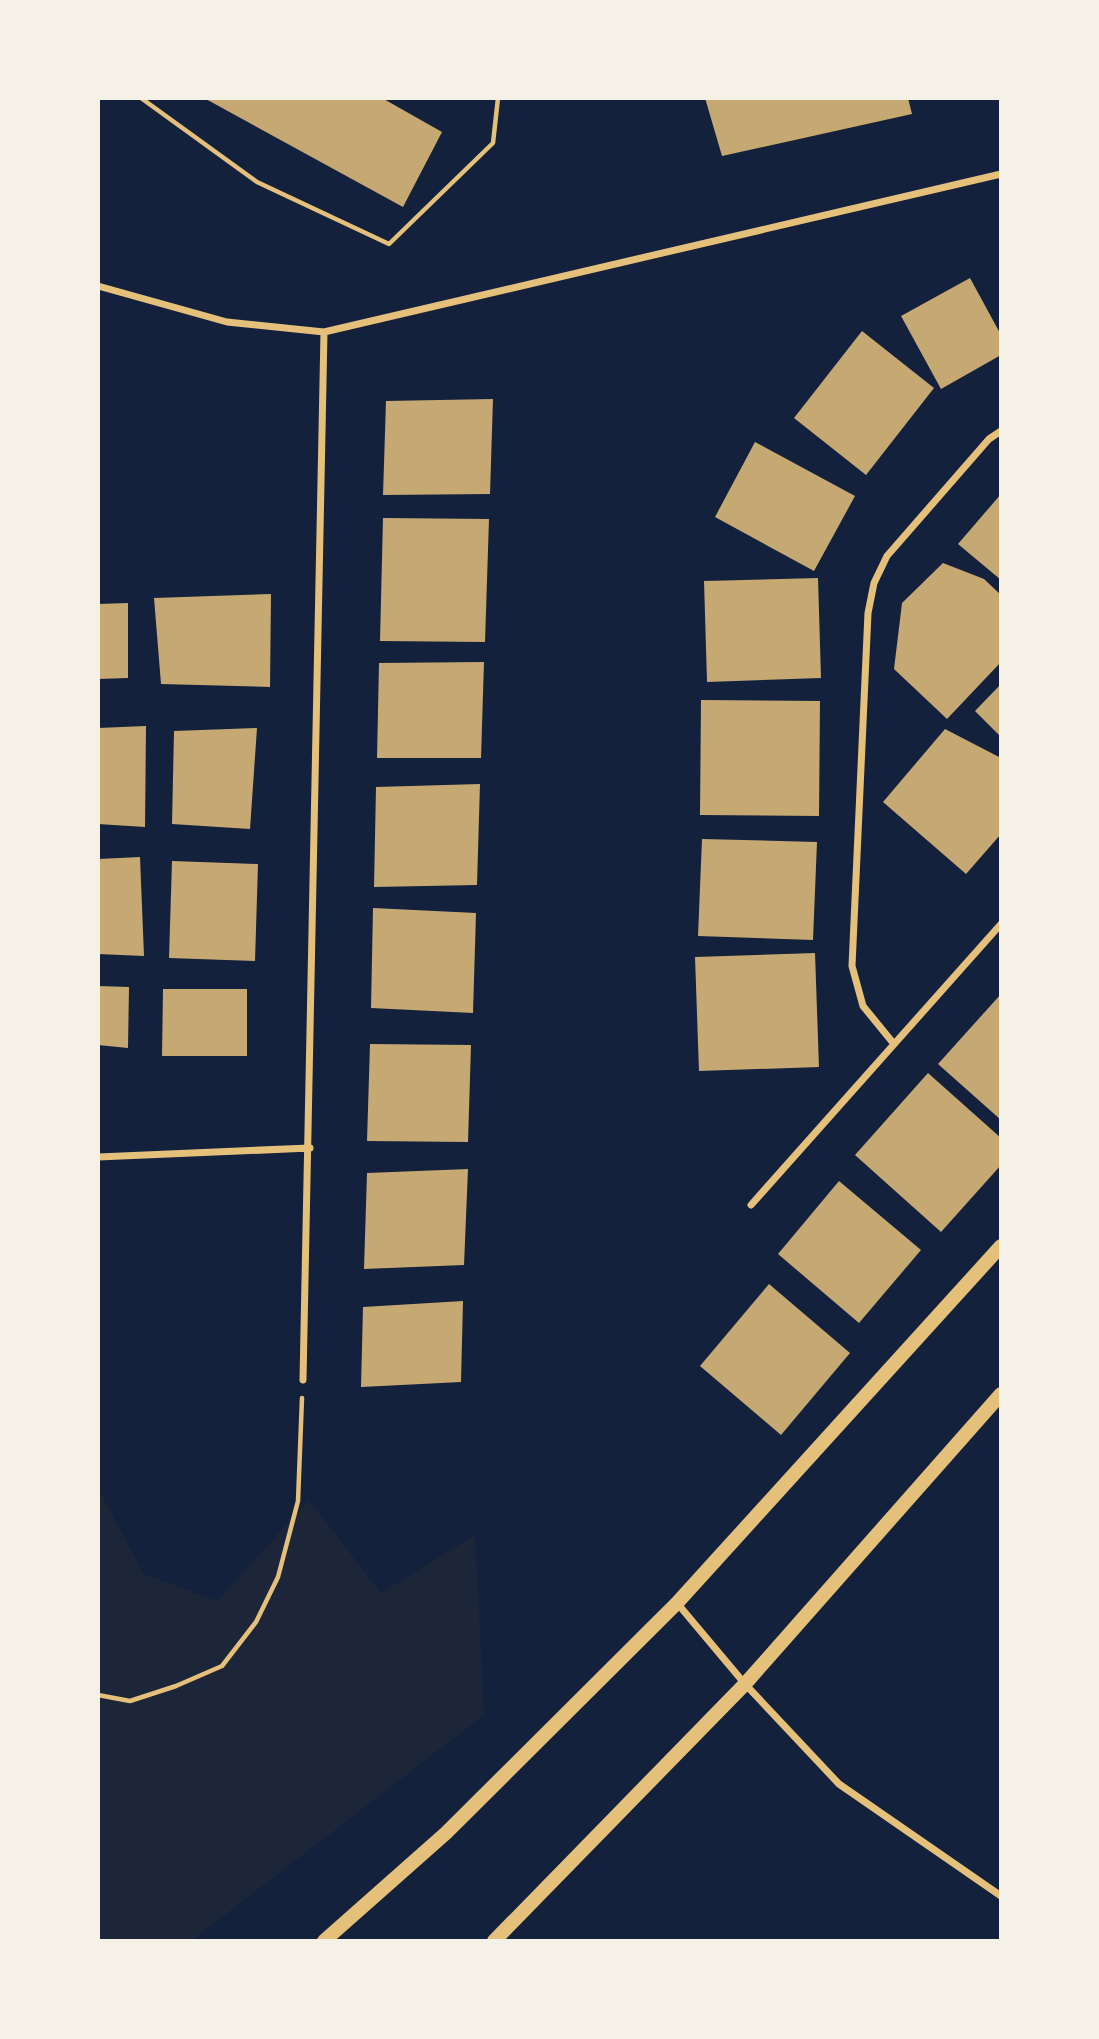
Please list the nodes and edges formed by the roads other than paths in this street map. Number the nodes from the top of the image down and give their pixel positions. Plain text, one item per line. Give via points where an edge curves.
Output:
1 (1001, 174) edge
2 (98, 286) edge
3 (324, 332) junction
4 (1001, 431) edge
5 (1001, 923) edge
6 (894, 1044) junction
7 (310, 1148) junction
8 (98, 1157) edge
9 (751, 1205) dead end
10 (1001, 1246) edge
11 (303, 1380) road end
12 (1001, 1394) edge
13 (677, 1603) junction
14 (745, 1684) junction
15 (1001, 1896) edge
16 (324, 1941) edge
17 (494, 1941) edge

1 - 3 street
2 - 3 street via 227,321
3 - 7 street
4 - 6 street via 887,556 874,583 868,613 852,966 863,1006
5 - 6 street
6 - 9 street
7 - 8 street
7 - 11 street
10 - 13 main road
12 - 14 main road
13 - 14 street
13 - 16 main road via 446,1833
14 - 15 street via 838,1784
14 - 17 main road

